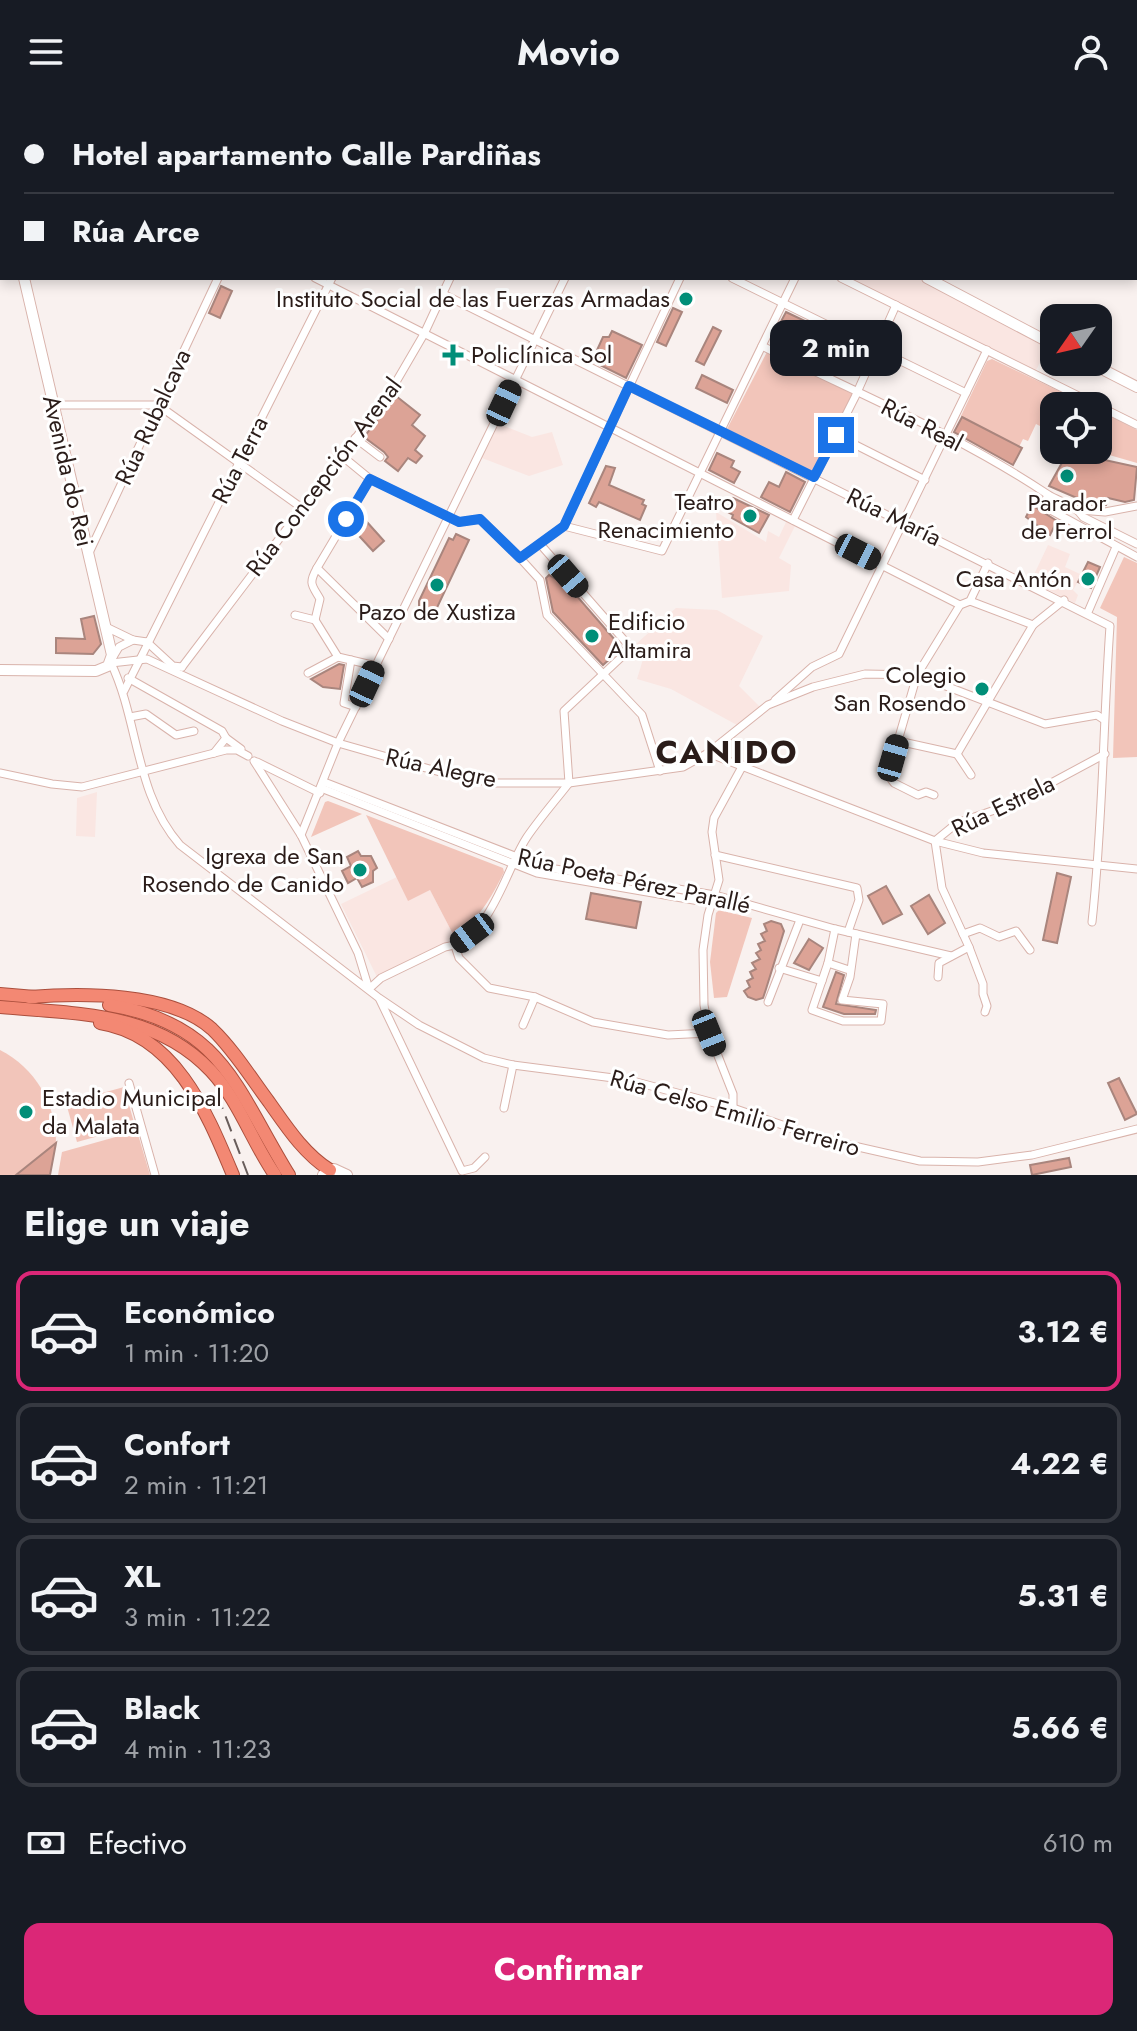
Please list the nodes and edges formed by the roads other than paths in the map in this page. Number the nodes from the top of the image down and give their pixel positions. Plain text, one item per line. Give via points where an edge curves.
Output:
1 (24, 280) edge
2 (217, 280) edge
3 (449, 280) edge
4 (564, 280) edge
5 (679, 280) edge
6 (736, 280) edge
7 (794, 280) edge
8 (845, 280) edge
9 (931, 280) edge
10 (330, 281) edge
11 (443, 294) junction
12 (783, 303) junction
13 (896, 305) junction
14 (424, 334) junction
15 (1040, 338) edge
16 (535, 340) junction
17 (762, 346) junction
18 (877, 349) junction
19 (987, 350) junction
20 (1112, 374) edge
21 (516, 378) junction
22 (629, 386) junction
23 (1137, 387) edge
24 (857, 392) junction
25 (966, 393) junction
26 (53, 405) junction
27 (158, 405) junction
28 (610, 425) junction
29 (1137, 425) edge
30 (721, 431) junction
31 (836, 435) junction
32 (945, 437) junction
33 (355, 438) junction
34 (342, 456) junction
35 (380, 457) dead end
36 (239, 463) junction
37 (701, 472) junction
38 (814, 477) junction
39 (370, 479) junction
40 (925, 480) junction
41 (1048, 495) junction
42 (1137, 506) edge
43 (302, 508) junction
44 (1079, 510) junction
45 (450, 517) junction
46 (793, 520) junction
47 (904, 522) junction
48 (564, 526) junction
49 (540, 544) junction
50 (1137, 544) edge
51 (1116, 547) junction
52 (87, 557) junction
53 (1137, 557) edge
54 (520, 558) junction
55 (988, 563) junction
56 (883, 565) junction
57 (317, 568) junction
58 (1064, 600) junction
59 (970, 601) junction
60 (960, 605) junction
61 (1088, 612) junction
62 (295, 615) dead end
63 (315, 620) junction
64 (1033, 625) junction
65 (106, 627) junction
66 (389, 639) junction
67 (133, 640) junction
68 (147, 642) junction
69 (338, 657) junction
70 (137, 660) junction
71 (351, 660) junction
72 (111, 663) junction
73 (376, 666) junction
74 (182, 667) junction
75 (0, 670) edge
76 (308, 673) dead end
77 (603, 674) junction
78 (917, 675) junction
79 (183, 677) junction
80 (128, 678) junction
81 (124, 691) junction
82 (989, 703) junction
83 (768, 705) junction
84 (356, 707) junction
85 (130, 717) junction
86 (1103, 719) junction
87 (194, 731) dead end
88 (898, 741) junction
89 (338, 743) junction
90 (228, 745) junction
91 (708, 753) junction
92 (957, 754) junction
93 (1105, 754) junction
94 (251, 758) junction
95 (743, 765) junction
96 (143, 771) junction
97 (660, 771) junction
98 (0, 773) edge
99 (971, 775) dead end
100 (569, 783) junction
101 (322, 788) junction
102 (934, 795) dead end
103 (301, 835) junction
104 (935, 841) junction
105 (715, 855) junction
106 (515, 861) junction
107 (1098, 866) junction
108 (1137, 869) edge
109 (713, 899) junction
110 (800, 920) junction
111 (1092, 922) dead end
112 (835, 929) junction
113 (852, 933) junction
114 (963, 934) junction
115 (455, 946) junction
116 (969, 947) junction
117 (1030, 950) dead end
118 (951, 956) junction
119 (828, 963) junction
120 (779, 968) junction
121 (849, 970) junction
122 (938, 977) dead end
123 (822, 981) junction
124 (369, 989) junction
125 (0, 994) edge
126 (29, 997) junction
127 (535, 997) junction
128 (379, 998) junction
129 (768, 1002) dead end
130 (0, 1007) edge
131 (38, 1010) junction
132 (985, 1012) dead end
133 (523, 1025) dead end
134 (709, 1033) junction
135 (513, 1065) junction
136 (129, 1083) dead end
137 (504, 1108) dead end
138 (733, 1108) junction
139 (1137, 1129) edge
140 (485, 1157) dead end
141 (327, 1172) edge
142 (155, 1175) edge
143 (233, 1175) edge
144 (275, 1175) edge
145 (289, 1175) edge
146 (347, 1175) edge

1 - 26 main road, Avenida do Rei
2 - 27 street, Rúa Rubalcava
3 - 11 street, Rúa Concepción Arenal
4 - 16 street
5 - 22 street
6 - 12 street
7 - 12 street
8 - 13 street
9 - 15 main road
10 - 14 street
10 - 36 street, Rúa Terra
11 - 14 street, Rúa Concepción Arenal
11 - 16 street, Rúa María
12 - 17 street
12 - 18 street
13 - 18 street
13 - 19 street
14 - 21 street
14 - 33 street, Rúa Concepción Arenal via 401,376
16 - 21 street
16 - 22 street, Rúa María
17 - 24 street, Rúa Real
17 - 30 street
18 - 24 street
18 - 25 street
19 - 25 street
19 - 29 street
20 - 23 main road
21 - 28 street
21 - 45 street
22 - 28 street
22 - 30 street, Rúa María
24 - 31 street
24 - 32 street, Rúa Real
25 - 32 street
26 - 27 street
26 - 52 main road, Avenida do Rei
27 - 36 street
27 - 52 street, Rúa Rubalcava
28 - 37 street
28 - 48 street
30 - 37 street
30 - 38 street, Rúa María
31 - 38 street
31 - 40 street
32 - 40 street
32 - 41 street, Rúa Real
33 - 34 street, Rúa Concepción Arenal
33 - 35 street
34 - 39 street
34 - 43 street, Rúa Concepción Arenal
36 - 43 street
36 - 68 street, Rúa Terra
37 - 46 street
37 - 48 street via 662,551
38 - 46 street
38 - 47 street, Rúa María
39 - 45 street
39 - 57 street
40 - 47 street
41 - 44 street, Rúa Real
41 - 51 street via 1043,506
42 - 44 street
43 - 74 street, Rúa Concepción Arenal
44 - 50 street, Rúa Real via 1083,517
45 - 54 street via 459,522 480,519
45 - 66 street
46 - 56 street
47 - 55 street, Rúa María
47 - 56 street
48 - 49 street
49 - 54 street
49 - 77 street via 631,648
51 - 53 street
51 - 61 street
52 - 65 main road, Avenida do Rei
54 - 77 street via 540,580 547,615
55 - 58 street, Rúa María
55 - 59 street
56 - 60 street
56 - 83 street via 839,654 812,667
57 - 63 street via 310,580 320,599
57 - 66 street
58 - 61 street, Rúa María
58 - 64 street
59 - 60 street
59 - 64 street
60 - 78 street
61 - 86 street via 1110,626
62 - 63 street
63 - 69 street
64 - 82 street
65 - 67 street
65 - 72 main road, Avenida do Rei
66 - 73 street
67 - 68 street
67 - 72 street via 119,647
68 - 70 street, Rúa Terra
68 - 74 street via 173,666
69 - 71 street
69 - 76 street
70 - 72 street
70 - 79 street, Rúa Alegre via 147,659
70 - 80 street
71 - 73 street
71 - 84 street via 344,703
72 - 75 main road via 89,672
72 - 81 street, Rúa Celso Emilio Ferreiro
73 - 84 street
74 - 79 street
77 - 97 street via 642,715
77 - 100 street via 564,711
78 - 82 street
78 - 83 street via 865,674
78 - 88 street
79 - 89 street, Rúa Alegre
80 - 81 street
80 - 90 street via 222,731
81 - 85 street, Rúa Celso Emilio Ferreiro
82 - 86 street via 1045,724 1097,715
82 - 92 street
83 - 91 street, Rúa Alegre
84 - 89 street
85 - 87 street via 146,714 176,735
85 - 96 street, Rúa Celso Emilio Ferreiro
86 - 93 street
88 - 92 street
88 - 102 street via 890,780 918,795
89 - 100 street, Rúa Alegre via 454,776 495,783
89 - 101 street
90 - 94 street
90 - 96 street
91 - 95 street
91 - 97 street, Rúa Alegre via 683,767
92 - 99 street
93 - 104 street, Rúa Estrela via 1012,804 957,823
93 - 107 street
94 - 101 street, Rúa Poeta Pérez Parallé
94 - 103 street
95 - 104 street
95 - 105 street via 714,818
96 - 98 street via 82,787
96 - 124 street, Rúa Celso Emilio Ferreiro via 158,816 180,845
97 - 100 street, Rúa Alegre
100 - 106 street via 526,838
101 - 103 street
101 - 106 street, Rúa Poeta Pérez Parallé
103 - 124 street via 358,953
104 - 107 street via 983,853
104 - 114 street via 942,888
105 - 109 street via 719,880
105 - 113 street via 852,885 860,892
106 - 109 street, Rúa Poeta Pérez Parallé
106 - 115 street via 494,905
107 - 108 street
107 - 111 street
109 - 110 street, Rúa Poeta Pérez Parallé
109 - 134 street via 703,950
110 - 112 street, Rúa Poeta Pérez Parallé
110 - 120 street
112 - 113 street, Rúa Poeta Pérez Parallé
112 - 119 street
113 - 118 street, Rúa Poeta Pérez Parallé
113 - 121 street
114 - 116 street
114 - 117 street via 980,928 999,937 1016,931
115 - 124 street via 381,978
115 - 127 street via 459,958 489,988
116 - 118 street
116 - 132 street via 983,984
118 - 122 street via 939,963
119 - 121 street
119 - 123 street
120 - 123 street
120 - 129 street
121 - 123 street via 842,1000 883,1004 881,1021 843,1021 812,1010
124 - 128 street, Rúa Celso Emilio Ferreiro
125 - 126 highway
126 - 141 highway via 135,1000 196,1017 222,1039
126 - 145 highway via 129,1008 161,1018 197,1040 221,1061
127 - 133 street
127 - 134 street via 593,1022 668,1035
128 - 135 street, Rúa Celso Emilio Ferreiro via 432,1032 484,1058
128 - 140 street via 462,1171
130 - 131 highway
131 - 143 highway via 110,1025 154,1047 190,1085
131 - 144 highway via 122,1019 186,1048 212,1071
134 - 138 street via 733,1094
135 - 137 street
135 - 138 street, Rúa Celso Emilio Ferreiro via 629,1080
136 - 142 street
138 - 139 street, Rúa Celso Emilio Ferreiro via 823,1139 920,1161 978,1162 1032,1155
141 - 146 main road via 339,1169

